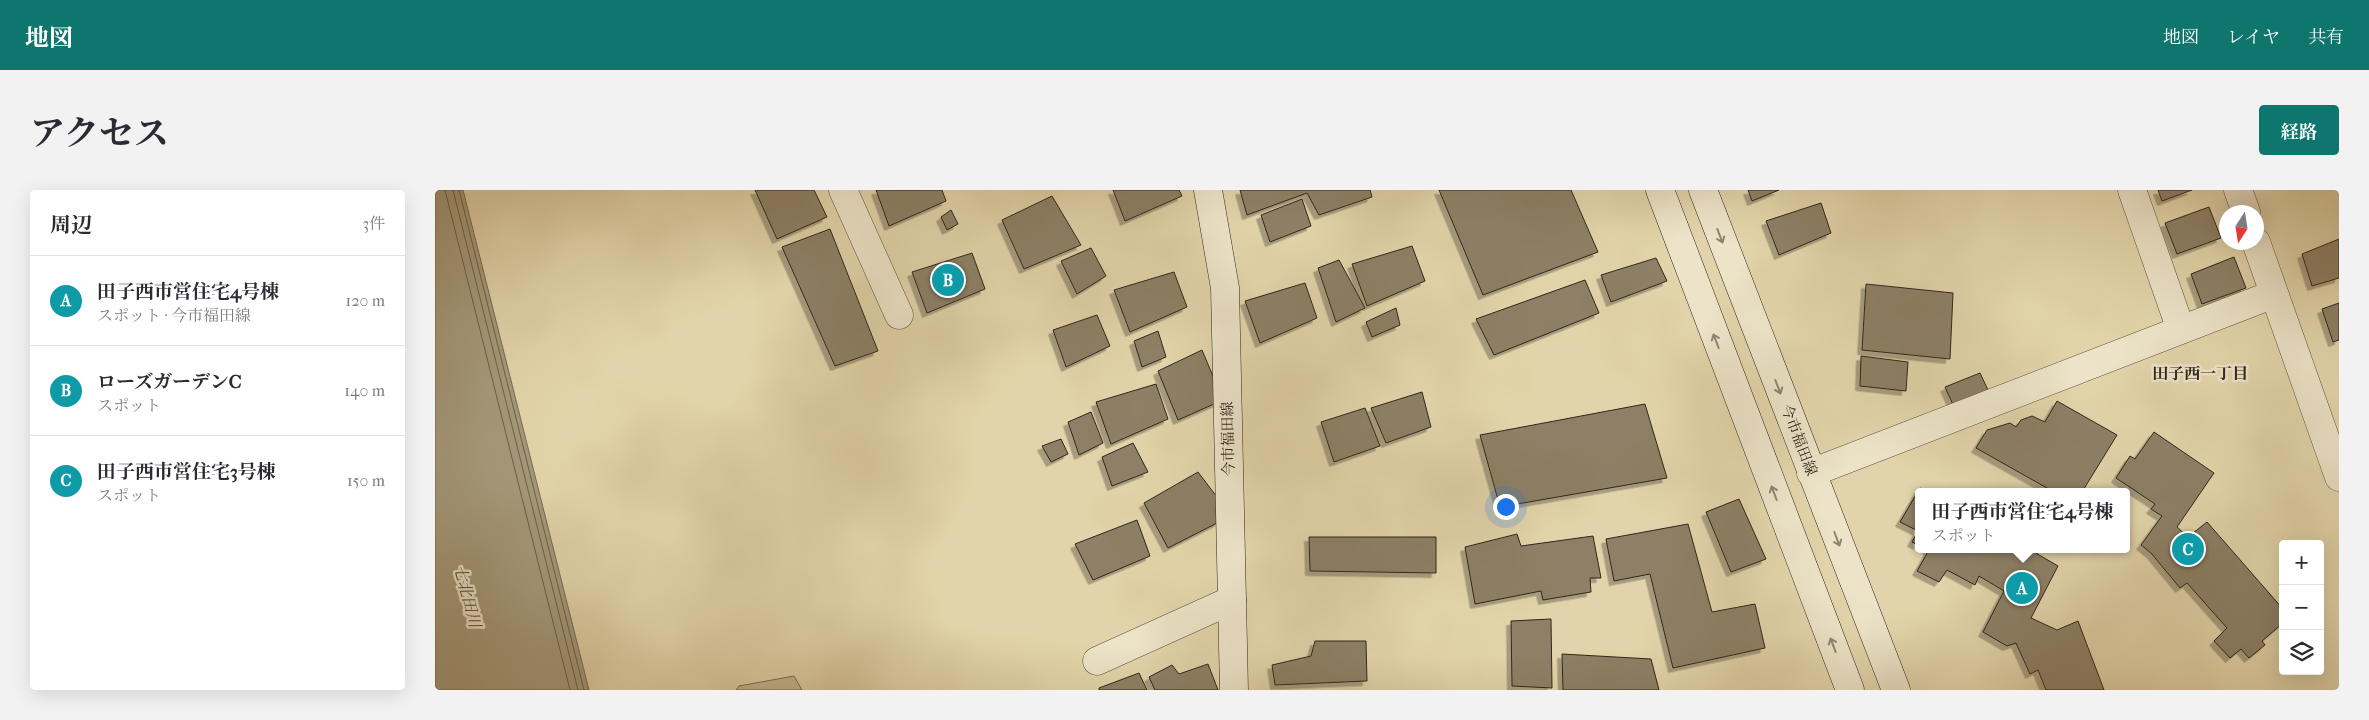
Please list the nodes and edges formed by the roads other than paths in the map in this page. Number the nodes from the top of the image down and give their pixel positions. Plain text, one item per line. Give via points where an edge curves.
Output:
1 (843, 190) edge
2 (1208, 190) edge
3 (1660, 190) edge
4 (1703, 190) edge
5 (2132, 190) edge
6 (2238, 190) edge
7 (2243, 205) edge
8 (2260, 250) edge
9 (2274, 294) junction
10 (899, 315) dead end
11 (2181, 330) junction
12 (1811, 473) junction
13 (2339, 477) edge
14 (1231, 600) junction
15 (1097, 662) dead end
16 (1234, 690) edge
17 (1850, 690) edge
18 (1896, 690) edge

1 - 10 main road
2 - 14 main road, 今市福田線 via 1225,288
17 -> 3 main road
4 -> 12 main road, 今市福田線
5 - 11 main road
6 - 7 main road
8 - 9 main road
9 - 11 main road
9 - 13 main road
11 - 12 main road
12 -> 18 main road, 今市福田線
14 - 15 main road
14 - 16 main road, 今市福田線

